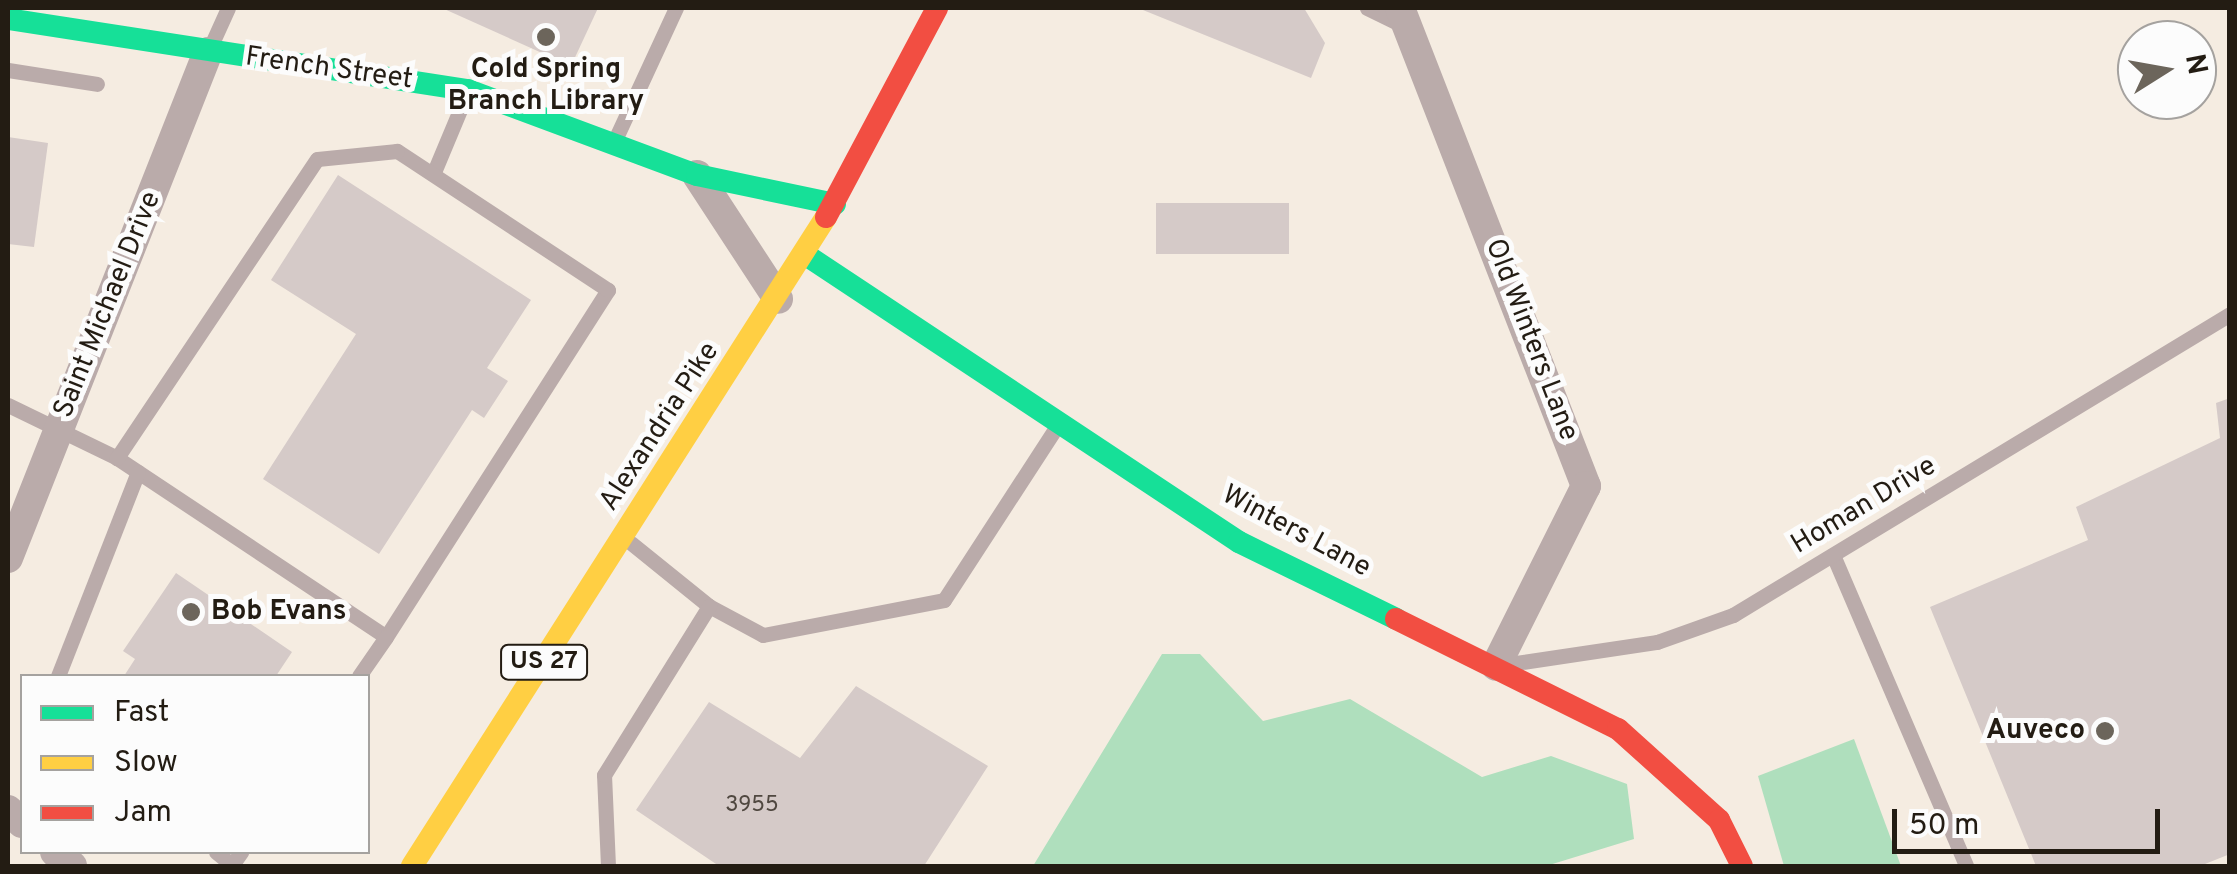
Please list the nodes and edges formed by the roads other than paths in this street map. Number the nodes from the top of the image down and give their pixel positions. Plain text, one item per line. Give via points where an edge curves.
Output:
1 (228, 8) edge
2 (676, 8) edge
3 (937, 8) edge
4 (1367, 8) edge
5 (13, 15) edge
6 (1404, 18) edge
7 (208, 52) junction
8 (8, 70) edge
9 (97, 84) dead end
10 (468, 90) junction
11 (614, 142) junction
12 (434, 172) junction
13 (697, 175) junction
14 (835, 204) junction
15 (806, 255) junction
16 (778, 298) junction
17 (2230, 314) edge
18 (8, 405) edge
19 (1061, 419) junction
20 (60, 427) junction
21 (117, 458) junction
22 (138, 472) junction
23 (624, 538) junction
24 (1833, 555) junction
25 (8, 558) edge
26 (709, 606) junction
27 (386, 638) junction
28 (1496, 666) junction
29 (59, 674) edge
30 (360, 674) edge
31 (218, 854) edge
32 (239, 854) edge
33 (414, 865) edge
34 (608, 866) edge
35 (1742, 866) edge
36 (1966, 866) edge

1 - 7 lane
2 - 11 lane
3 - 14 main road, Alexandria Pike / US 27
4 - 6 lane
5 - 7 main road, French Street
6 - 28 street, Old Winters Lane via 1586,486
7 - 10 main road, French Street
7 - 20 street, Saint Michael Drive
8 - 9 lane
10 - 11 main road, French Street
10 - 12 lane
11 - 13 main road, French Street
12 - 21 lane via 397,151 317,159
12 - 27 lane via 608,290
13 - 14 main road, French Street
13 - 16 street
14 - 15 main road, Alexandria Pike / US 27
15 - 16 main road, Alexandria Pike / US 27
15 - 19 main road, Winters Lane
16 - 23 main road, Alexandria Pike / US 27
17 - 24 lane, Homan Drive
18 - 20 lane
19 - 26 lane via 944,600 763,635
19 - 28 main road, Winters Lane via 1240,542
20 - 21 lane
20 - 25 street, Saint Michael Drive
21 - 22 lane
22 - 27 lane
22 - 29 lane
23 - 26 lane
23 - 33 main road, Alexandria Pike / US 27
24 - 28 lane, Homan Drive via 1733,615 1658,642
24 - 36 lane
26 - 34 lane via 604,775
27 - 30 lane
28 - 35 main road, Winters Lane via 1666,763 1719,820
31 - 32 lane via 232,865

